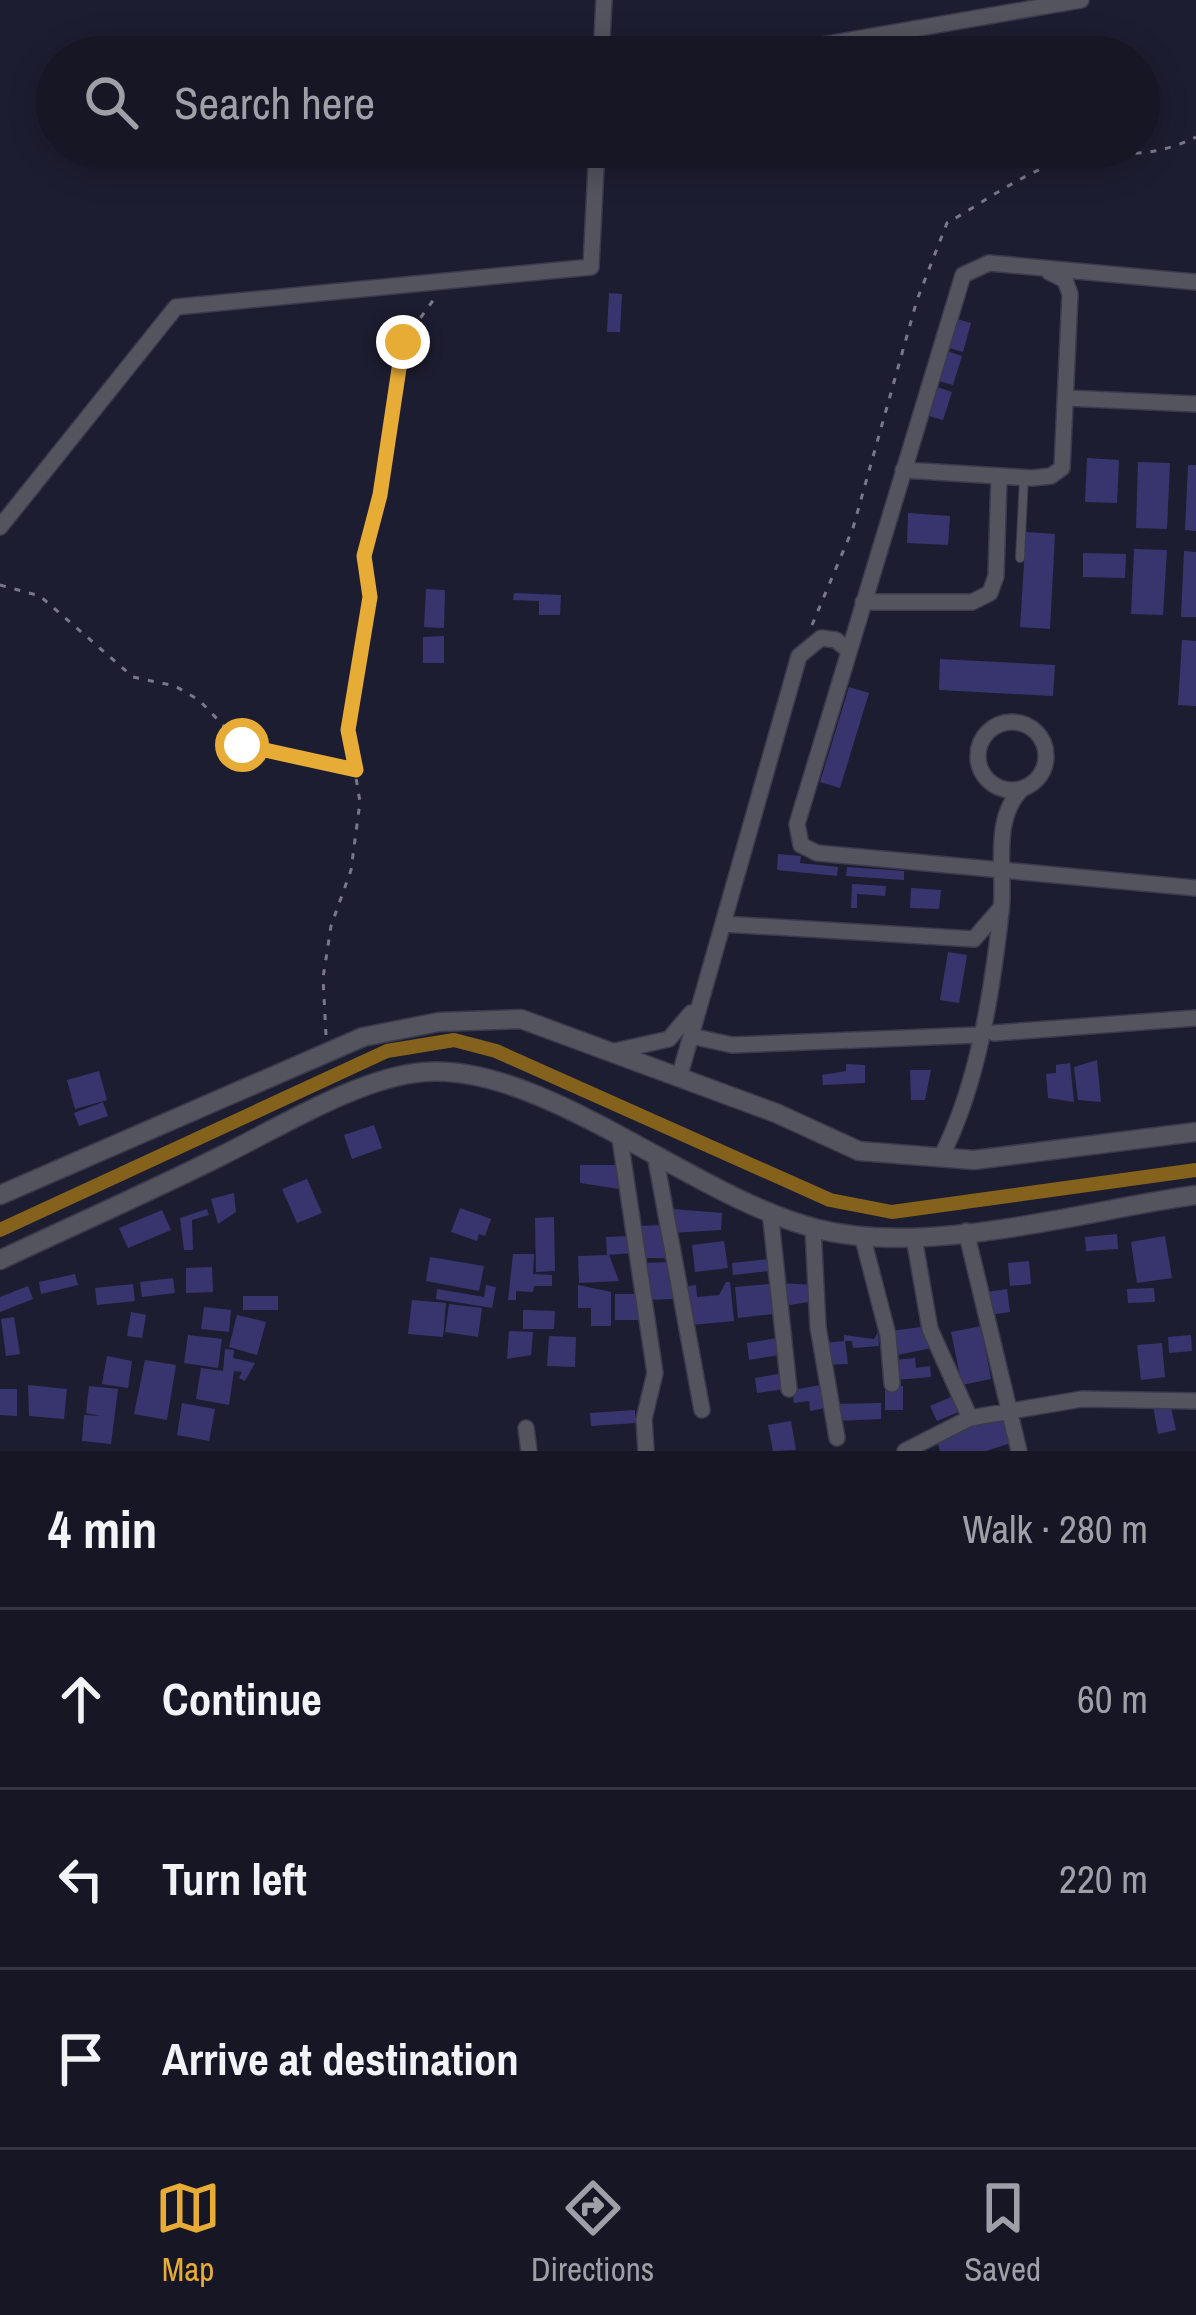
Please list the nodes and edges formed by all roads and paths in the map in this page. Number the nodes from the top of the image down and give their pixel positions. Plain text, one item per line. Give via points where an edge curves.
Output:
1 (604, 0) edge
2 (1081, 0) edge
3 (602, 36) edge
4 (873, 36) edge
5 (596, 168) edge
6 (1038, 268) junction
7 (1090, 272) junction
8 (1196, 282) edge
9 (448, 285) junction
10 (1070, 294) junction
11 (1066, 398) junction
12 (1196, 404) edge
13 (903, 470) junction
14 (999, 477) junction
15 (1024, 478) junction
16 (1022, 510) junction
17 (998, 514) junction
18 (0, 526) edge
19 (1020, 558) dead end
20 (0, 585) edge
21 (863, 602) junction
22 (848, 650) junction
23 (356, 770) junction
24 (1017, 794) junction
25 (998, 870) junction
26 (1196, 888) edge
27 (1002, 907) junction
28 (723, 924) junction
29 (704, 989) junction
30 (1196, 1018) edge
31 (986, 1034) junction
32 (691, 1036) junction
33 (612, 1051) junction
34 (323, 1055) junction
35 (679, 1078) junction
36 (1196, 1132) edge
37 (620, 1139) junction
38 (942, 1155) junction
39 (656, 1160) junction
40 (0, 1195) edge
41 (1196, 1195) edge
42 (770, 1211) junction
43 (813, 1228) junction
44 (966, 1231) junction
45 (914, 1238) junction
46 (863, 1239) junction
47 (0, 1260) edge
48 (892, 1384) dead end
49 (789, 1389) dead end
50 (1196, 1401) edge
51 (702, 1409) dead end
52 (1009, 1412) junction
53 (970, 1418) junction
54 (526, 1428) dead end
55 (837, 1438) dead end
56 (529, 1451) edge
57 (646, 1451) edge
58 (906, 1451) edge
59 (1019, 1451) edge

1 - 3 street
2 - 4 street
5 - 9 street via 592,267
6 - 7 street
6 - 10 street via 1065,280
6 - 13 street via 989,263 963,275
7 - 8 street
7 - 10 street
9 - 18 street via 176,307
9 - 23 path via 403,342 364,556 370,597 348,730
10 - 11 street
11 - 12 street
11 - 15 street via 1061,468
13 - 14 street
13 - 21 street
14 - 15 street
14 - 17 street
15 - 16 lane
16 - 17 lane
16 - 19 lane
17 - 21 street via 991,593 972,602
20 - 23 path via 40,596 133,677 199,700 242,745
21 - 22 street
22 - 25 street via 796,824 801,844 817,854
22 - 28 street via 821,638 799,656
23 - 34 path via 351,871 323,978
24 - 24 street via 1046,758 1038,733 1014,722 989,730 977,753 986,778
24 - 25 street
25 - 26 street
25 - 27 street
27 - 28 street via 974,939
27 - 31 street
28 - 29 street
29 - 32 street
29 - 33 street via 669,1039
30 - 31 street
31 - 32 street via 732,1045
31 - 38 street
32 - 35 street
33 - 34 street via 521,1019 485,1018 397,1027
33 - 35 street
34 - 40 street
35 - 38 street via 859,1151
36 - 38 street via 974,1160
37 - 39 street
37 - 47 street via 521,1087 457,1071 417,1072 330,1102
37 - 57 street via 655,1373
39 - 42 street
39 - 51 street
41 - 44 street
42 - 43 street
42 - 49 street
43 - 46 street
43 - 55 street via 818,1327
44 - 45 street
44 - 52 street
45 - 46 street
45 - 53 street via 930,1329
46 - 48 street
50 - 52 street via 1082,1399
52 - 53 street
52 - 59 street
53 - 58 street
54 - 56 street

